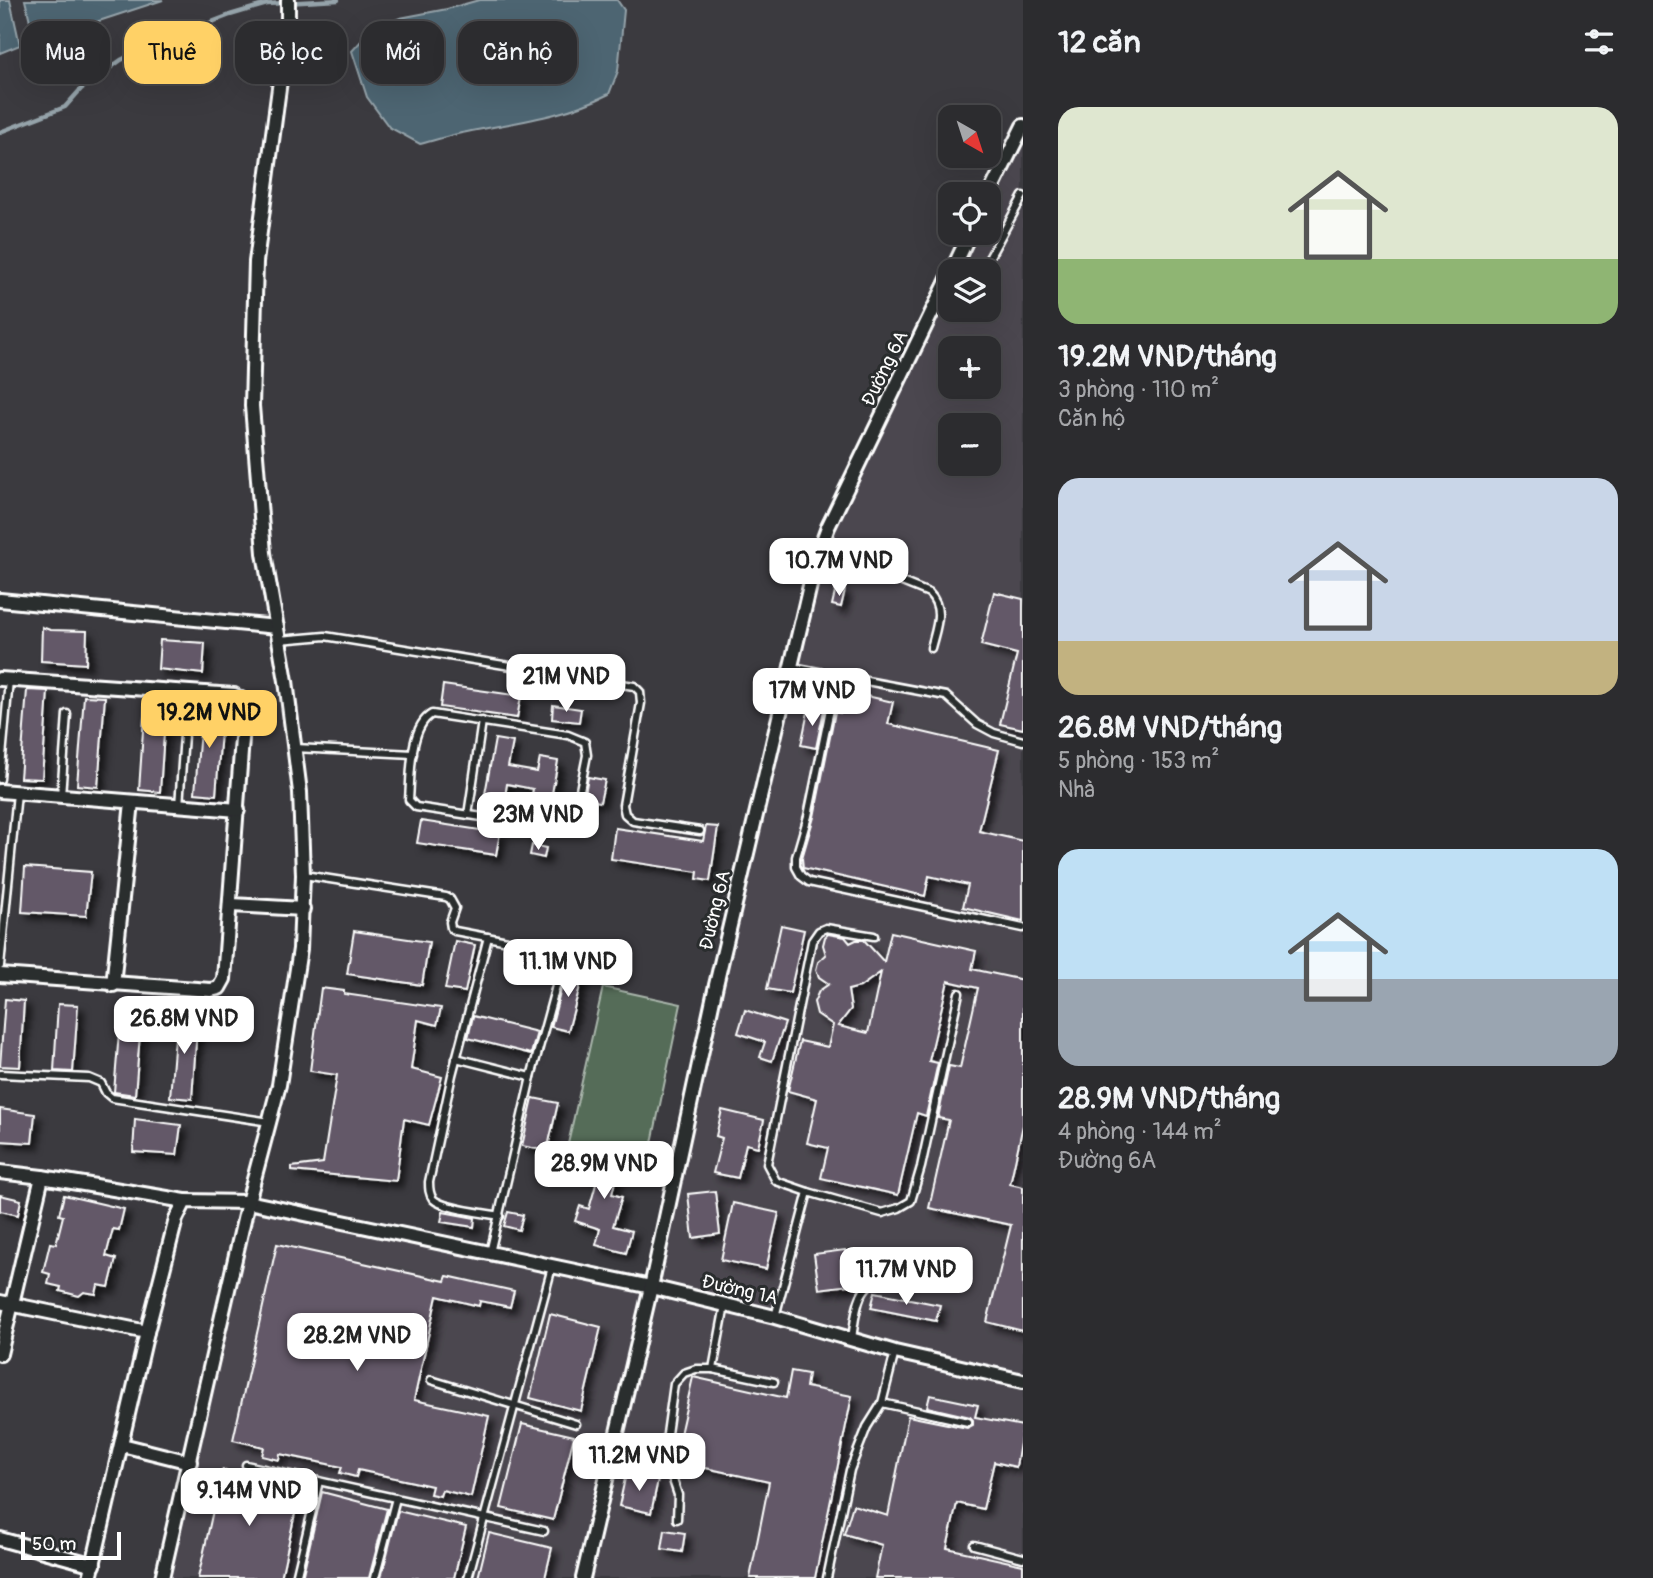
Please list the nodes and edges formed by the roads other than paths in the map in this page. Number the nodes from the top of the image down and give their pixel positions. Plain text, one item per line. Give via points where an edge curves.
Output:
1 (288, 0) edge
2 (1023, 126) edge
3 (995, 182) edge
4 (1023, 196) edge
5 (989, 259) edge
6 (938, 300) edge
7 (820, 549) junction
8 (0, 600) edge
9 (278, 634) junction
10 (931, 648) dead end
11 (792, 667) junction
12 (837, 675) junction
13 (5, 680) edge
14 (187, 692) junction
15 (67, 714) dead end
16 (482, 721) junction
17 (1023, 741) edge
18 (295, 748) junction
19 (412, 754) junction
20 (0, 779) edge
21 (0, 791) edge
22 (17, 793) junction
23 (61, 796) junction
24 (132, 802) junction
25 (180, 806) junction
26 (238, 810) junction
27 (468, 815) junction
28 (700, 831) dead end
29 (303, 875) junction
30 (231, 905) junction
31 (303, 909) junction
32 (1023, 928) edge
33 (874, 936) dead end
34 (488, 937) junction
35 (0, 966) edge
36 (0, 975) edge
37 (113, 985) junction
38 (958, 993) dead end
39 (456, 1058) junction
40 (0, 1074) edge
41 (531, 1077) junction
42 (270, 1122) junction
43 (0, 1172) edge
44 (42, 1177) junction
45 (808, 1192) junction
46 (185, 1201) junction
47 (248, 1202) junction
48 (500, 1216) junction
49 (490, 1253) junction
50 (552, 1267) junction
51 (957, 1275) dead end
52 (651, 1287) junction
53 (6, 1303) edge
54 (725, 1305) junction
55 (775, 1317) junction
56 (147, 1332) junction
57 (852, 1339) junction
58 (895, 1352) junction
59 (0, 1354) edge
60 (713, 1369) junction
61 (431, 1380) dead end
62 (1023, 1381) edge
63 (774, 1382) dead end
64 (882, 1403) junction
65 (515, 1404) junction
66 (968, 1422) dead end
67 (576, 1424) dead end
68 (122, 1445) junction
69 (190, 1462) junction
70 (246, 1465) dead end
71 (319, 1481) junction
72 (396, 1498) junction
73 (485, 1517) junction
74 (677, 1519) dead end
75 (544, 1531) dead end
76 (0, 1539) edge
77 (974, 1545) dead end
78 (1023, 1558) edge
79 (94, 1565) junction
80 (90, 1578) edge
81 (162, 1578) edge
82 (296, 1578) edge
83 (375, 1578) edge
84 (468, 1578) edge
85 (583, 1578) edge
86 (827, 1578) edge

1 - 9 street via 256,262 252,358 264,553
2 - 3 street
4 - 5 lane
6 - 7 street, Đường 6A
7 - 10 lane via 929,593 939,613
7 - 11 street, Đường 6A
8 - 9 street
9 - 18 street
9 - 28 lane via 325,636 634,686 641,703 625,814 633,821
11 - 12 lane
11 - 52 street, Đường 6A via 716,985
12 - 17 lane via 946,696 977,724
12 - 32 lane via 796,858 801,876 809,882
13 - 14 street
13 - 20 lane
14 - 25 lane
14 - 26 street via 241,699
15 - 23 lane
16 - 19 lane via 432,714 419,726
16 - 27 lane
16 - 27 lane via 579,738 585,742 587,755 569,828
18 - 19 lane
18 - 29 street
19 - 27 lane via 411,804
21 - 22 street
22 - 23 street
22 - 35 lane
23 - 24 street
24 - 25 street
24 - 37 street
25 - 26 street
26 - 30 street
29 - 31 street
29 - 34 lane via 446,897 456,908 451,928
30 - 31 street
30 - 37 street via 224,979 219,988
31 - 42 street
33 - 45 lane via 826,928 812,941 767,1164 776,1181
34 - 39 lane
34 - 41 lane via 550,949 562,964
36 - 37 street
38 - 45 lane via 911,1201 882,1213
39 - 41 lane
39 - 48 lane via 429,1191 442,1204
40 - 42 lane via 89,1078 101,1083 111,1098
41 - 48 lane
42 - 47 street
43 - 44 street, Đường 1A
44 - 46 street, Đường 1A
44 - 53 street
45 - 55 lane
46 - 47 street, Đường 1A
46 - 56 street via 176,1219
47 - 49 street, Đường 1A
47 - 69 street
48 - 49 lane
49 - 50 street, Đường 1A
50 - 52 street, Đường 1A
50 - 65 lane
51 - 57 lane via 905,1272 879,1278 859,1299
52 - 54 street, Đường 1A
52 - 85 street, Đường 6A
53 - 56 street
53 - 59 street
54 - 55 street, Đường 1A
54 - 60 lane
55 - 57 street, Đường 1A
56 - 68 street
57 - 58 street, Đường 1A
58 - 62 street, Đường 1A
58 - 64 lane
60 - 63 lane
60 - 74 lane via 684,1373 674,1384 665,1448 678,1495
61 - 65 lane
64 - 66 lane
64 - 86 lane via 850,1470
65 - 67 lane
65 - 73 lane
68 - 69 street
68 - 79 street
69 - 81 street
70 - 71 lane
71 - 72 lane
71 - 82 lane
72 - 73 lane
72 - 83 lane
73 - 75 lane
73 - 84 lane
76 - 79 street
77 - 78 lane
79 - 80 street

